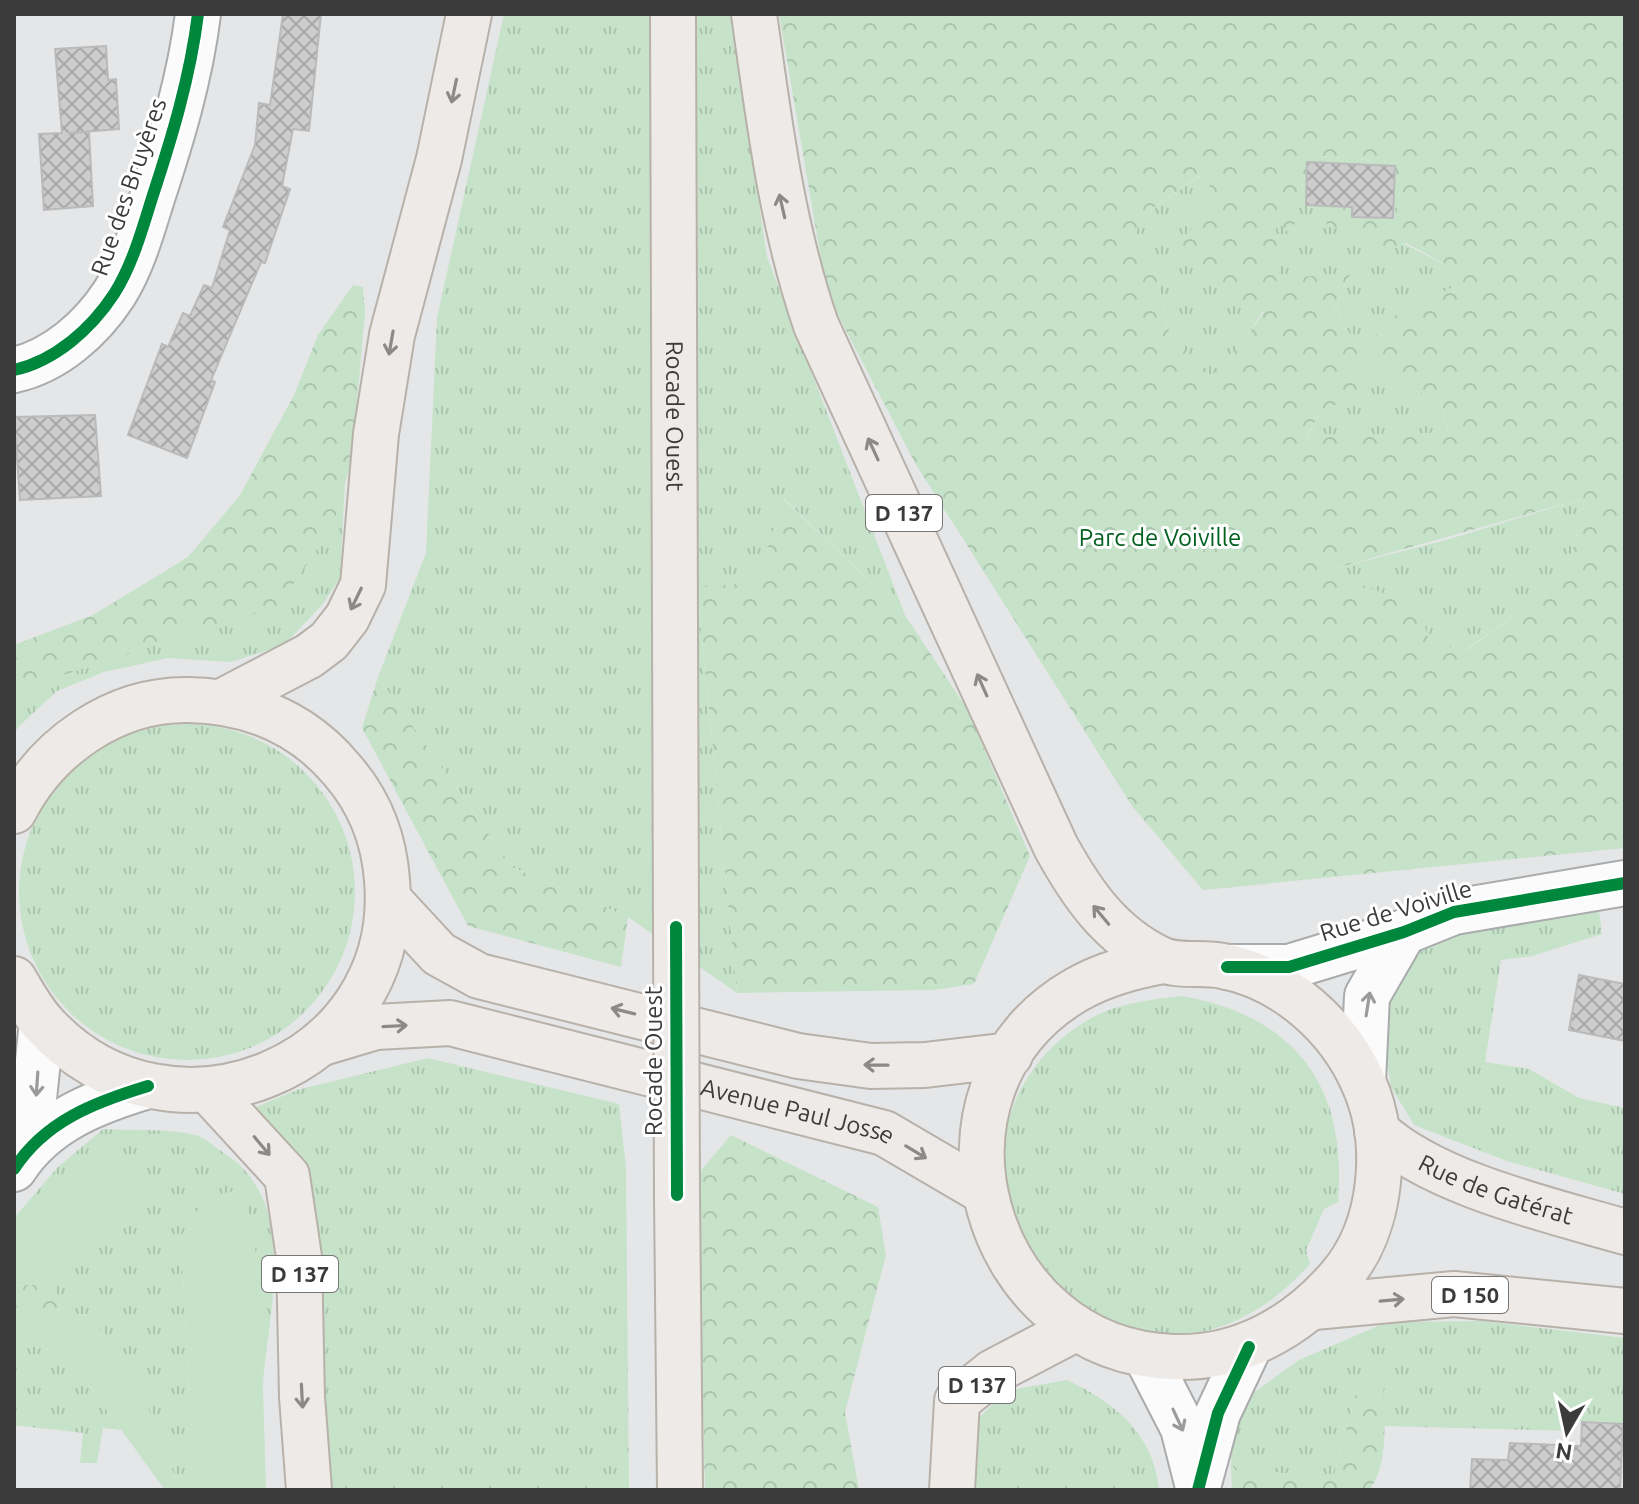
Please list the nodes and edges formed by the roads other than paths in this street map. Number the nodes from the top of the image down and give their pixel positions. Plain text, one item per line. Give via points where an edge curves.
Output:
1 (198, 14) edge
2 (469, 14) edge
3 (673, 14) edge
4 (754, 14) edge
5 (14, 370) edge
6 (223, 701) junction
7 (17, 798) edge
8 (1625, 883) edge
9 (389, 900) junction
10 (1404, 932) junction
11 (1163, 961) junction
12 (1227, 967) junction
13 (14, 979) edge
14 (42, 1022) junction
15 (319, 1044) junction
16 (1010, 1055) junction
17 (1363, 1081) junction
18 (148, 1086) junction
19 (208, 1090) junction
20 (1377, 1131) junction
21 (22, 1158) edge
22 (983, 1191) junction
23 (1625, 1232) edge
24 (1314, 1307) junction
25 (1625, 1311) edge
26 (1075, 1329) junction
27 (1249, 1347) junction
28 (1146, 1356) junction
29 (1198, 1489) edge
30 (309, 1490) edge
31 (680, 1490) edge
32 (952, 1490) edge

1 - 5 street, Rue des Bruyères via 182,106 144,225 114,293 90,325 60,350
2 -> 6 main road via 439,159 392,335 376,434 363,585 329,641
3 - 31 main road, Rocade Ouest, bridge
11 -> 4 main road, D 137 via 1109,925 1062,858 816,325 778,190
6 - 7 main road via 166,700 111,715 62,746
6 - 9 main road via 298,729 356,785 385,859
8 - 10 street, Rue de Voiville via 1454,912
9 - 15 main road via 371,974 343,1021
16 -> 9 main road via 871,1066 798,1056 479,976 439,954
10 - 12 street, Rue de Voiville via 1289,967
17 -> 10 street, Rue de Voiville via 1367,996
11 - 12 main road
11 - 16 main road via 1117,971 1075,990 1039,1019
12 - 17 main road via 1270,982 1309,1008 1341,1042
13 - 14 main road
14 - 18 main road via 90,1063
14 -> 21 street
15 - 19 main road via 267,1077
15 -> 22 main road, Avenue Paul Josse via 376,1027 450,1023 884,1133
16 - 22 main road via 990,1098
17 - 20 main road
18 - 19 main road
18 - 21 street via 98,1101
19 -> 30 main road, D 137 via 287,1176 299,1257
20 - 23 main road, Rue de Gatérat via 1399,1151 1445,1172
20 - 24 main road via 1378,1179 1368,1227 1346,1270
22 - 26 main road via 1000,1245 1032,1293
24 -> 25 main road, D 150 via 1454,1294
24 - 27 main road
26 - 28 main road
26 - 32 main road, D 137 via 993,1372 957,1401
27 - 28 main road via 1198,1358
27 - 29 street via 1218,1413
28 -> 29 street via 1183,1428

